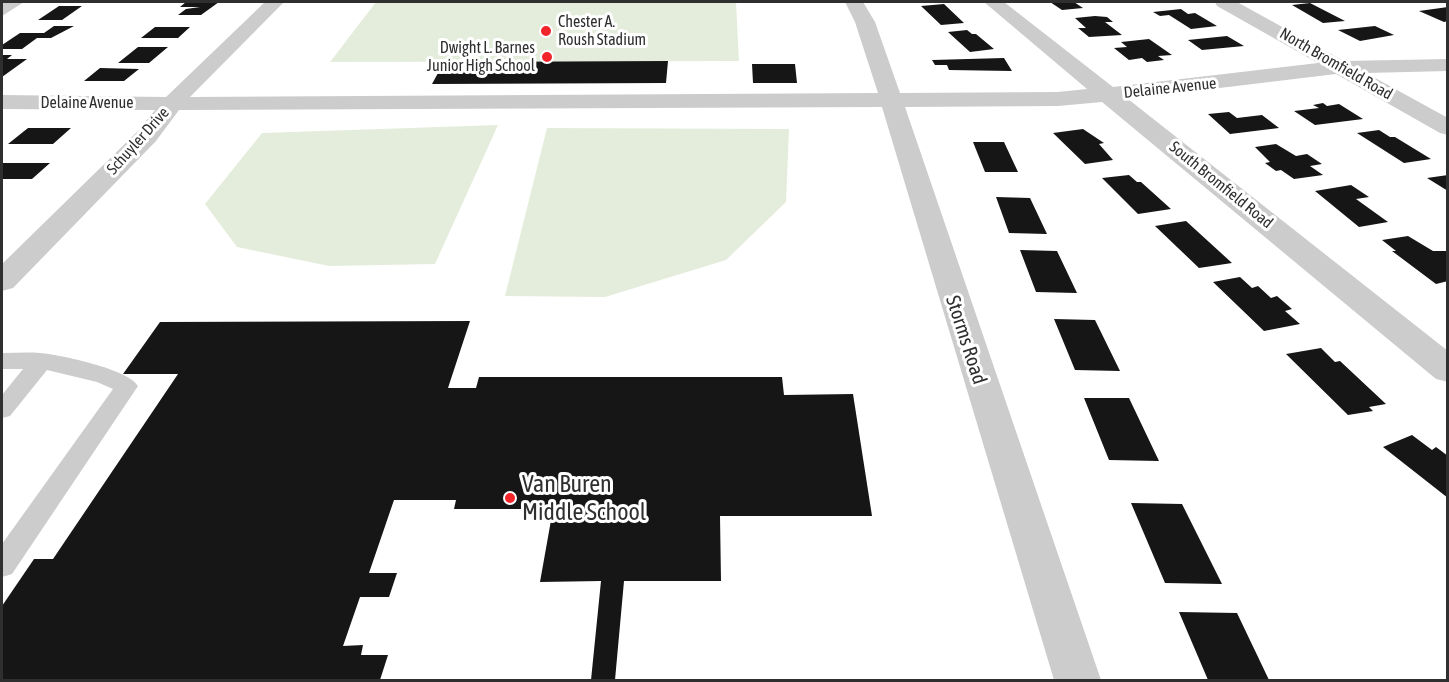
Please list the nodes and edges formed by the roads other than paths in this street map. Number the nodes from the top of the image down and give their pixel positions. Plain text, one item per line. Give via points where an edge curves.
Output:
1 (15, 2) edge
2 (275, 2) edge
3 (854, 2) edge
4 (993, 2) edge
5 (1224, 2) edge
6 (2, 10) edge
7 (1448, 65) edge
8 (1341, 66) junction
9 (1109, 95) junction
10 (891, 100) junction
11 (2, 102) edge
12 (172, 103) junction
13 (1448, 128) edge
14 (2, 281) edge
15 (2, 361) edge
16 (42, 361) junction
17 (1448, 370) edge
18 (2, 410) edge
19 (2, 565) edge
20 (1077, 681) edge

1 - 6 street
2 - 12 street, Schuyler Drive
3 - 10 street, Storms Road via 865,22
4 - 9 street, South Bromfield Road
5 - 8 street, North Bromfield Road
7 - 8 street, Delaine Avenue
8 - 9 street, Delaine Avenue
8 - 13 street, North Bromfield Road
9 - 10 street, Delaine Avenue
9 - 17 street, South Bromfield Road
10 - 12 street, Delaine Avenue
10 - 20 street, Storms Road
11 - 12 street, Delaine Avenue
12 - 14 street, Schuyler Drive via 147,136
15 - 16 lane
16 - 18 lane
16 - 19 lane via 103,375 127,386

